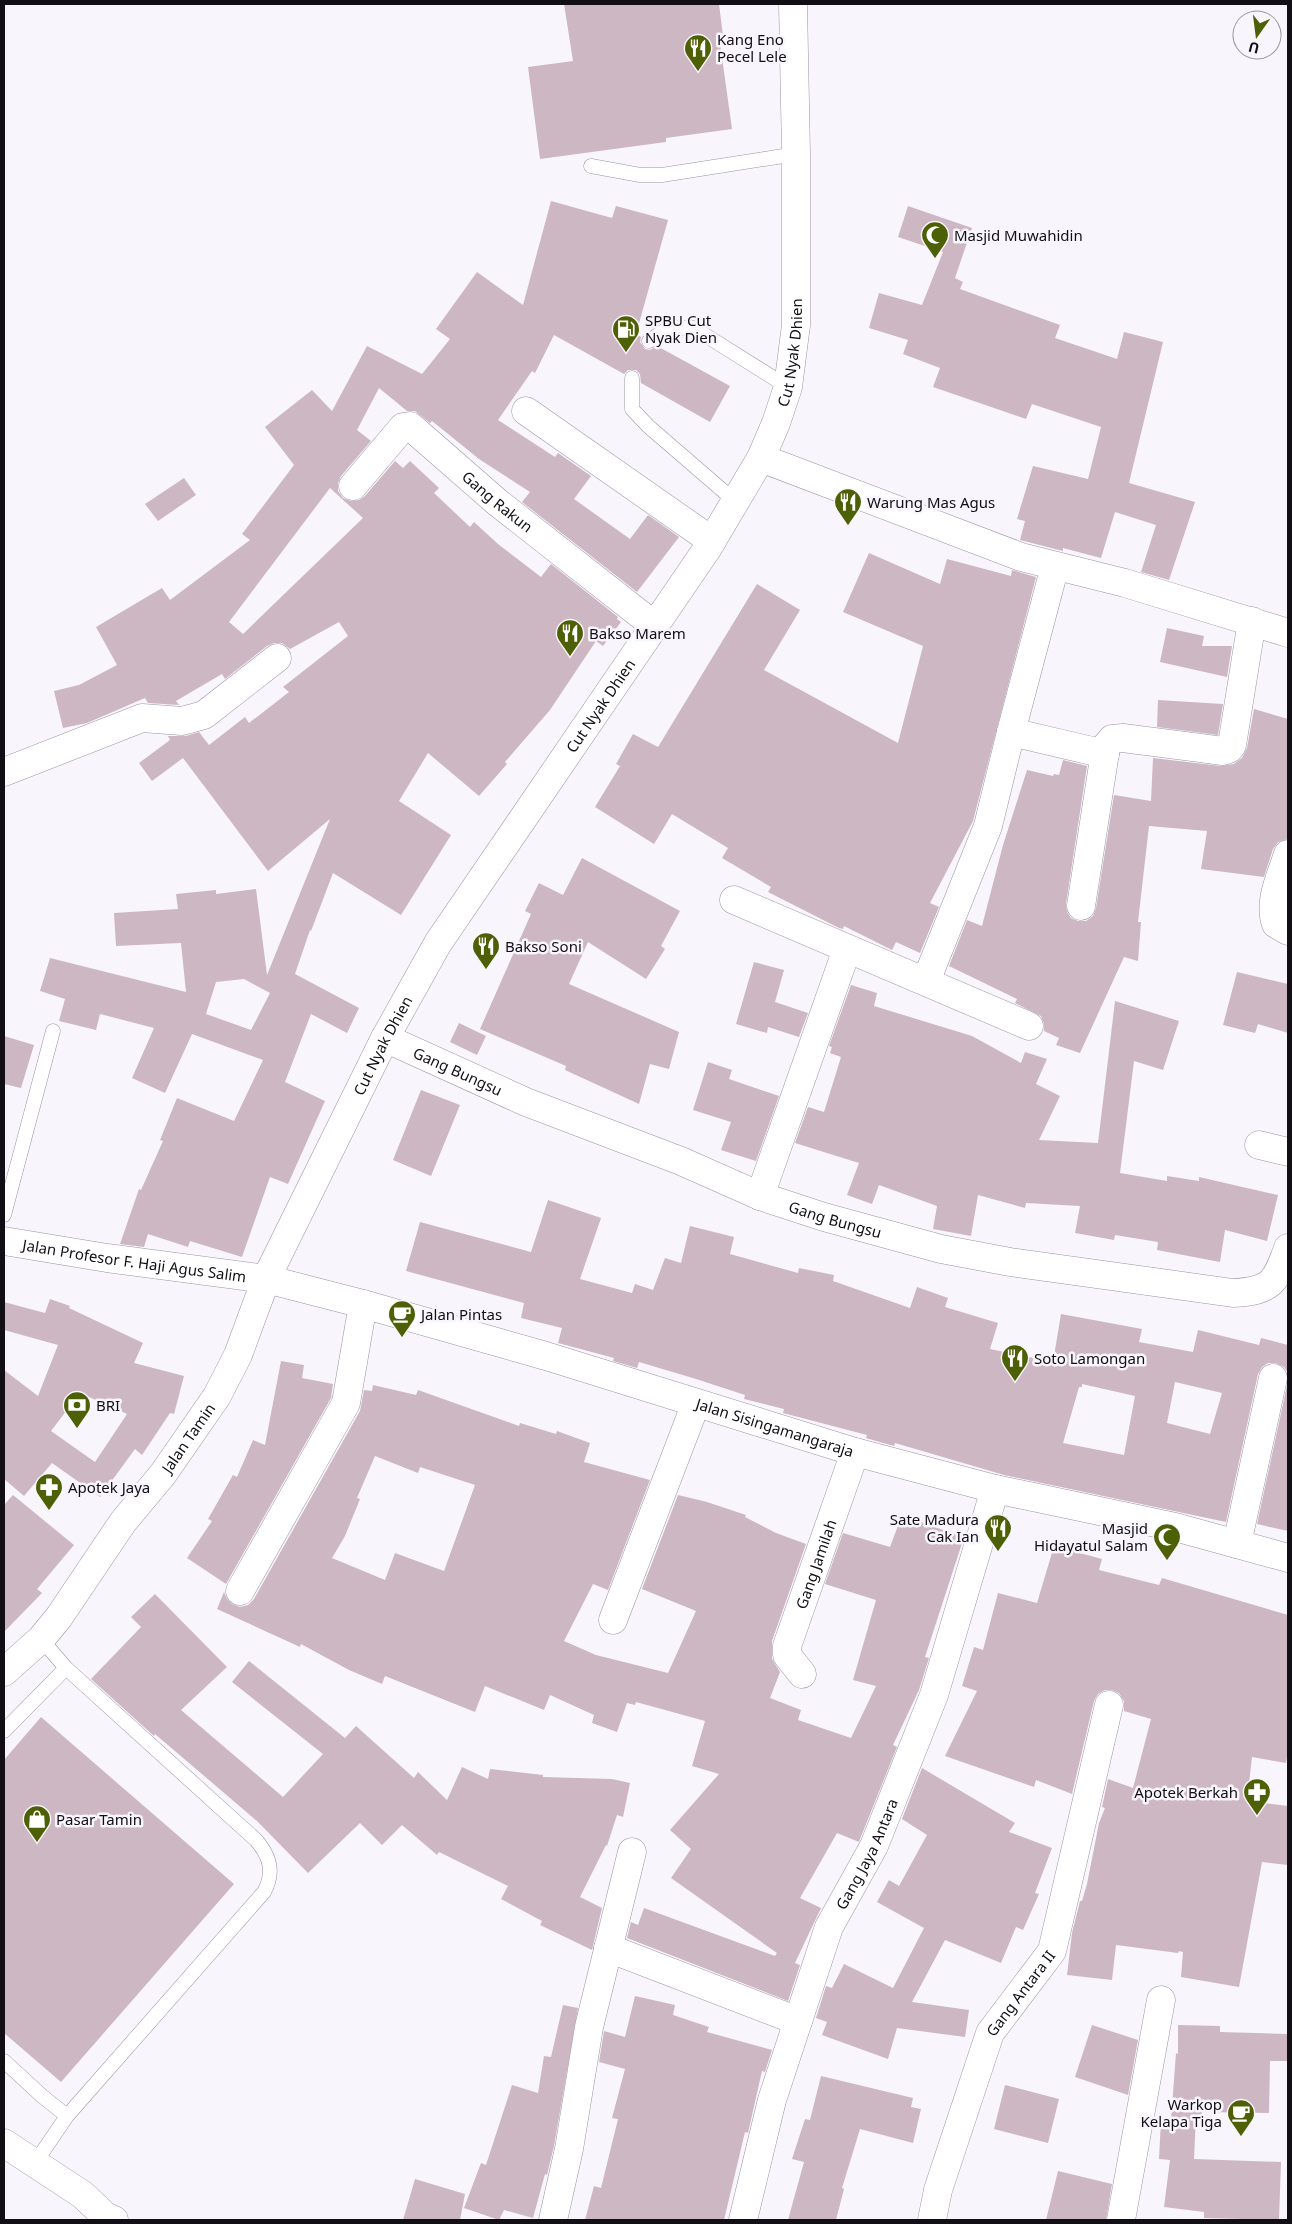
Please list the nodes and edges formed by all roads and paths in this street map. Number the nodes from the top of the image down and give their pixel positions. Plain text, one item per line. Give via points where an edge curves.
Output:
1 (793, 4) edge
2 (796, 154) junction
3 (591, 166) dead end
4 (649, 341) dead end
5 (632, 378) dead end
6 (788, 388) junction
7 (526, 411) dead end
8 (761, 458) junction
9 (353, 486) dead end
10 (736, 502) junction
11 (712, 541) junction
12 (1056, 566) junction
13 (1252, 621) junction
14 (655, 626) junction
15 (1288, 633) edge
16 (277, 658) dead end
17 (1011, 732) junction
18 (1105, 754) junction
19 (4, 772) edge
20 (1288, 854) edge
21 (734, 900) dead end
22 (1081, 906) dead end
23 (1288, 931) edge
24 (847, 949) junction
25 (926, 981) junction
26 (1029, 1026) dead end
27 (53, 1031) dead end
28 (385, 1038) junction
29 (1258, 1145) dead end
30 (1288, 1152) edge
31 (760, 1196) junction
32 (4, 1214) edge
33 (4, 1241) edge
34 (1288, 1248) edge
35 (266, 1279) junction
36 (363, 1304) junction
37 (1273, 1378) dead end
38 (696, 1403) junction
39 (854, 1452) junction
40 (995, 1489) junction
41 (1237, 1544) junction
42 (1288, 1558) edge
43 (240, 1592) dead end
44 (613, 1620) dead end
45 (41, 1639) junction
46 (66, 1668) junction
47 (4, 1672) edge
48 (802, 1674) dead end
49 (1109, 1705) dead end
50 (4, 1731) edge
51 (632, 1852) dead end
52 (608, 1948) junction
53 (1161, 2000) dead end
54 (798, 2021) junction
55 (4, 2061) edge
56 (67, 2116) junction
57 (14, 2153) edge
58 (108, 2219) edge
59 (553, 2220) edge
60 (743, 2220) edge
61 (932, 2220) edge
62 (1120, 2220) edge

1 - 2 street, Cut Nyak Dhien
2 - 3 lane via 662,175 640,175
2 - 6 street, Cut Nyak Dhien via 796,325
4 - 6 lane via 668,328 694,328
5 - 10 lane via 632,409
6 - 8 street, Cut Nyak Dhien
7 - 11 street
8 - 10 street, Cut Nyak Dhien
8 - 12 street via 1021,556
9 - 14 street, Gang Rakun via 403,427 410,426 497,502
10 - 11 street, Cut Nyak Dhien
11 - 14 street, Cut Nyak Dhien
12 - 13 street
12 - 17 street
13 - 15 street
13 - 18 street via 1229,749 1223,751 1123,738 1112,739
14 - 28 street, Cut Nyak Dhien via 459,911
16 - 19 street via 204,714 182,721 142,718
17 - 18 street
17 - 25 street via 988,826
18 - 22 street
20 - 23 street via 1273,904 1276,924
21 - 24 street
24 - 25 street
24 - 31 street
25 - 26 street
27 - 32 lane
28 - 31 street, Gang Bungsu via 526,1102 681,1161
28 - 35 street, Cut Nyak Dhien
29 - 30 street
31 - 34 street, Gang Bungsu via 941,1250 1233,1294 1266,1287 1278,1276
33 - 35 street, Jalan Profesor F. Haji Agus Salim
35 - 36 street, Jalan Sisingamangaraja
35 - 45 street, Jalan Tamin via 238,1355 217,1396
36 - 38 street, Jalan Sisingamangaraja
36 - 43 street via 346,1403
37 - 41 street
38 - 39 street, Jalan Sisingamangaraja
38 - 44 street
39 - 40 street, Jalan Sisingamangaraja
39 - 48 street, Gang Jamilah via 788,1646 787,1655
40 - 41 street, Jalan Sisingamangaraja via 1175,1527
40 - 54 street, Gang Jaya Antara via 934,1695 874,1846 829,1927
41 - 42 street, Jalan Sisingamangaraja
45 - 46 lane
45 - 47 street, Jalan Tamin
46 - 50 lane
46 - 56 lane via 256,1840 265,1850 270,1871 270,1882 264,1892
49 - 61 street, Gang Antara II via 1052,1951 990,2033 938,2190
51 - 52 street
52 - 54 street
52 - 59 street via 589,2027 569,2149
53 - 62 street
54 - 60 street, Gang Jaya Antara via 772,2100
55 - 56 lane
56 - 57 lane
57 - 58 street via 83,2195

